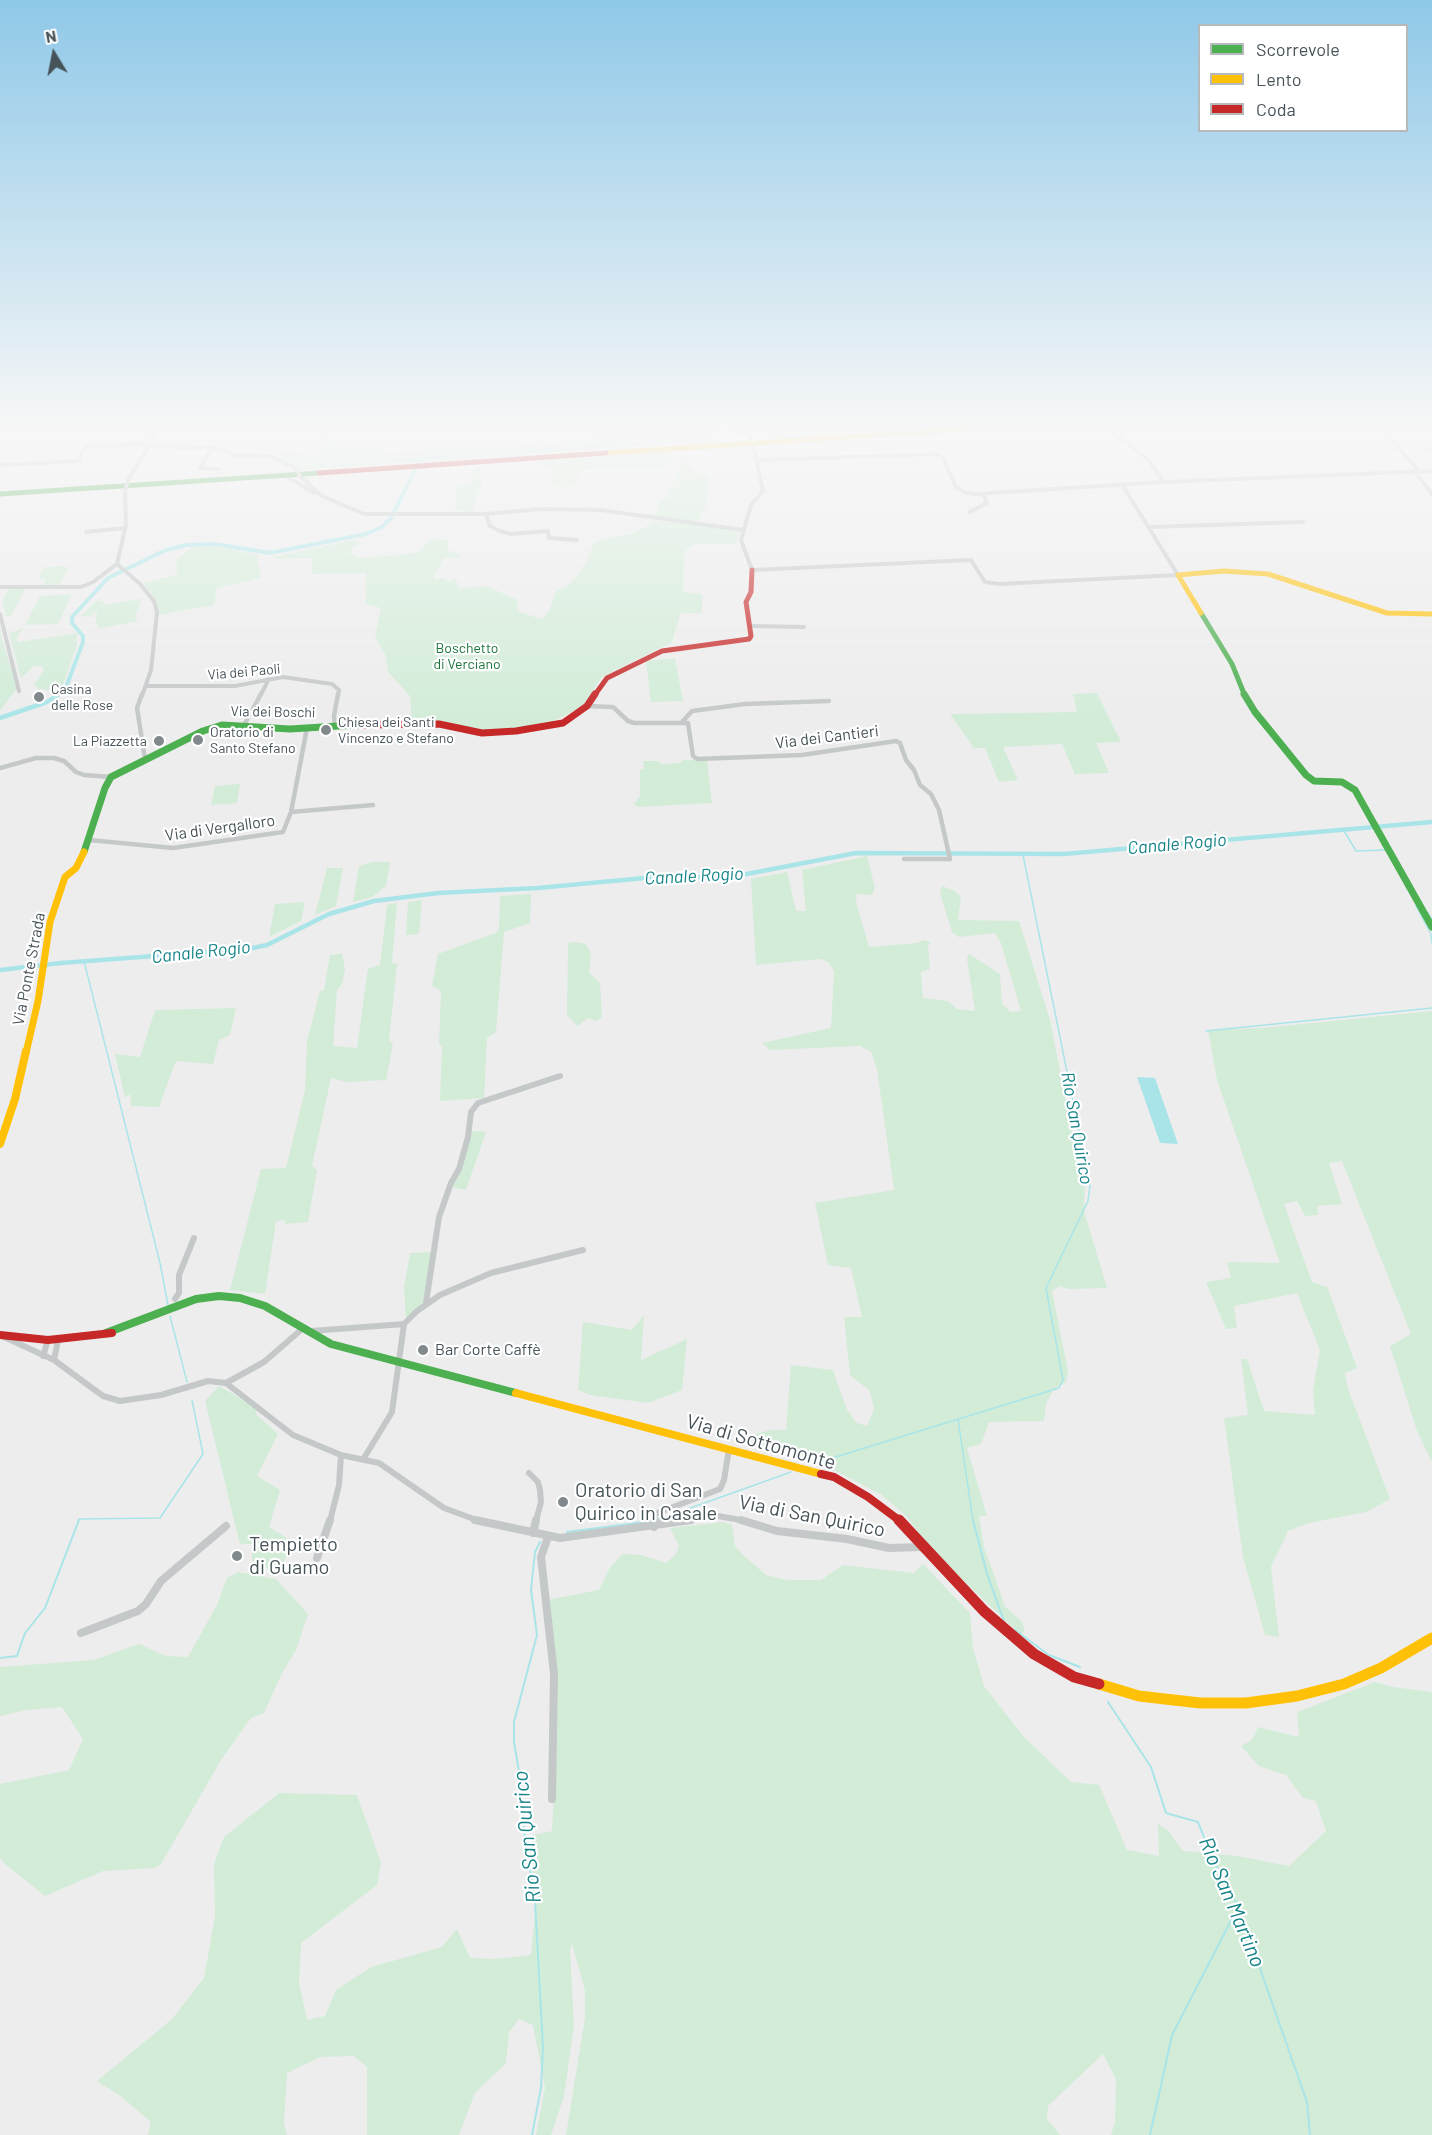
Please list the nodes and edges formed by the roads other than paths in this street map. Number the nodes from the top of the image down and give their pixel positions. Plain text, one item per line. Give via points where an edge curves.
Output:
1 (125, 523) edge
2 (489, 523) edge
3 (690, 523) edge
4 (745, 523) edge
5 (1146, 523) edge
6 (1283, 523) edge
7 (1149, 527) junction
8 (125, 528) junction
9 (743, 530) junction
10 (86, 532) dead end
11 (577, 540) dead end
12 (117, 564) junction
13 (752, 570) junction
14 (1178, 575) junction
15 (0, 587) edge
16 (0, 614) edge
17 (1432, 614) edge
18 (749, 626) junction
19 (804, 627) dead end
20 (269, 679) junction
21 (147, 686) junction
22 (19, 691) dead end
23 (829, 701) dead end
24 (587, 706) junction
25 (683, 721) junction
26 (244, 725) junction
27 (335, 726) junction
28 (307, 728) junction
29 (145, 759) junction
30 (0, 768) edge
31 (111, 777) junction
32 (373, 805) dead end
33 (291, 812) junction
34 (89, 840) junction
35 (904, 859) dead end
36 (1432, 927) edge
37 (560, 1076) dead end
38 (0, 1144) edge
39 (194, 1238) dead end
40 (583, 1250) dead end
41 (231, 1297) junction
42 (172, 1303) junction
43 (426, 1303) junction
44 (404, 1324) junction
45 (304, 1330) junction
46 (106, 1333) junction
47 (0, 1335) edge
48 (48, 1340) junction
49 (58, 1340) junction
50 (44, 1356) junction
51 (54, 1360) junction
52 (400, 1362) junction
53 (226, 1383) junction
54 (729, 1449) junction
55 (341, 1455) junction
56 (364, 1458) junction
57 (529, 1473) dead end
58 (654, 1523) junction
59 (226, 1527) dead end
60 (533, 1533) junction
61 (548, 1536) junction
62 (924, 1547) junction
63 (316, 1558) dead end
64 (81, 1633) dead end
65 (1432, 1638) edge
66 (552, 1799) dead end

1 - 8 street, bridge
2 - 11 street via 511,534 548,531 549,538
3 - 9 street
4 - 9 street
5 - 7 street
6 - 7 street
7 - 14 street
8 - 10 street
8 - 12 street
9 - 13 street via 742,546
12 - 15 street via 81,587
12 - 21 street via 140,584 156,607
13 - 14 street via 971,560 985,582 999,584
13 - 18 main road via 751,592 746,602
14 - 17 main road via 1224,571 1268,574 1387,613
14 - 36 main road via 1232,664 1255,712 1309,778 1352,786
16 - 22 street
18 - 19 street
18 - 24 main road, Via dei Boschi via 751,636 746,641 673,647 614,674
20 - 21 street, Via dei Paoli via 235,686
20 - 26 street
20 - 27 street, Via dei Paoli via 283,677 336,686 339,690
21 - 29 street via 137,708
23 - 25 street via 692,711
24 - 25 street via 613,707 634,723
24 - 27 main road, Via dei Boschi via 563,723 516,731 482,733 439,724
25 - 35 street, Via dei Cantieri via 690,725 693,756 697,759 802,755 900,743 920,785 932,794 950,857
26 - 28 main road, Via dei Boschi
26 - 29 main road, Via dei Boschi via 209,729
27 - 28 main road, Via dei Boschi
28 - 33 street, Via di Vergalloro
29 - 31 main road, Via dei Boschi
30 - 31 street via 36,758 54,758 84,775
31 - 34 main road, Via Ponte Strada
32 - 33 street
33 - 34 street, Via di Vergalloro via 283,832 172,848
34 - 38 main road, Via Ponte Strada via 76,868 65,878 50,922 45,965 15,1099
37 - 43 street via 478,1103 471,1113 459,1169 440,1217
39 - 42 street via 179,1275 179,1293
40 - 43 street via 491,1273
41 - 42 main road, Via di Sottomonte
41 - 45 main road, Via di Sottomonte via 265,1306
41 - 46 main road, Via di Sottomonte via 193,1304
42 - 46 main road, Via di Sottomonte
43 - 44 street
44 - 45 street
44 - 52 street
45 - 52 main road, Via di Sottomonte via 332,1344
45 - 53 street via 264,1362
46 - 49 main road, Via di Sottomonte
47 - 48 main road, Via di Sottomonte
47 - 50 street
48 - 49 main road, Via di Sottomonte
48 - 50 street
49 - 51 street
50 - 51 street
51 - 53 street via 103,1395 120,1401 161,1395 208,1381
52 - 54 main road, Via di Sottomonte
52 - 56 street via 392,1412
53 - 55 street, Via di San Quirico via 293,1435
54 - 58 street via 720,1489
54 - 62 main road, Via di Sottomonte via 834,1477 898,1519
55 - 56 street, Via di San Quirico
55 - 63 street via 335,1506
56 - 60 street, Via di San Quirico via 379,1463 444,1508 478,1521
57 - 60 street via 538,1482 541,1502
58 - 61 street, Via di San Quirico via 560,1538
58 - 62 street, Via di San Quirico via 718,1516 777,1531 889,1548
59 - 64 street via 161,1581 138,1611
60 - 61 street, Via di San Quirico
61 - 66 street via 541,1557 554,1674
62 - 65 main road, Via di Sottomonte via 984,1611 1045,1662 1074,1677 1139,1696 1200,1703 1246,1703 1297,1696 1344,1684

